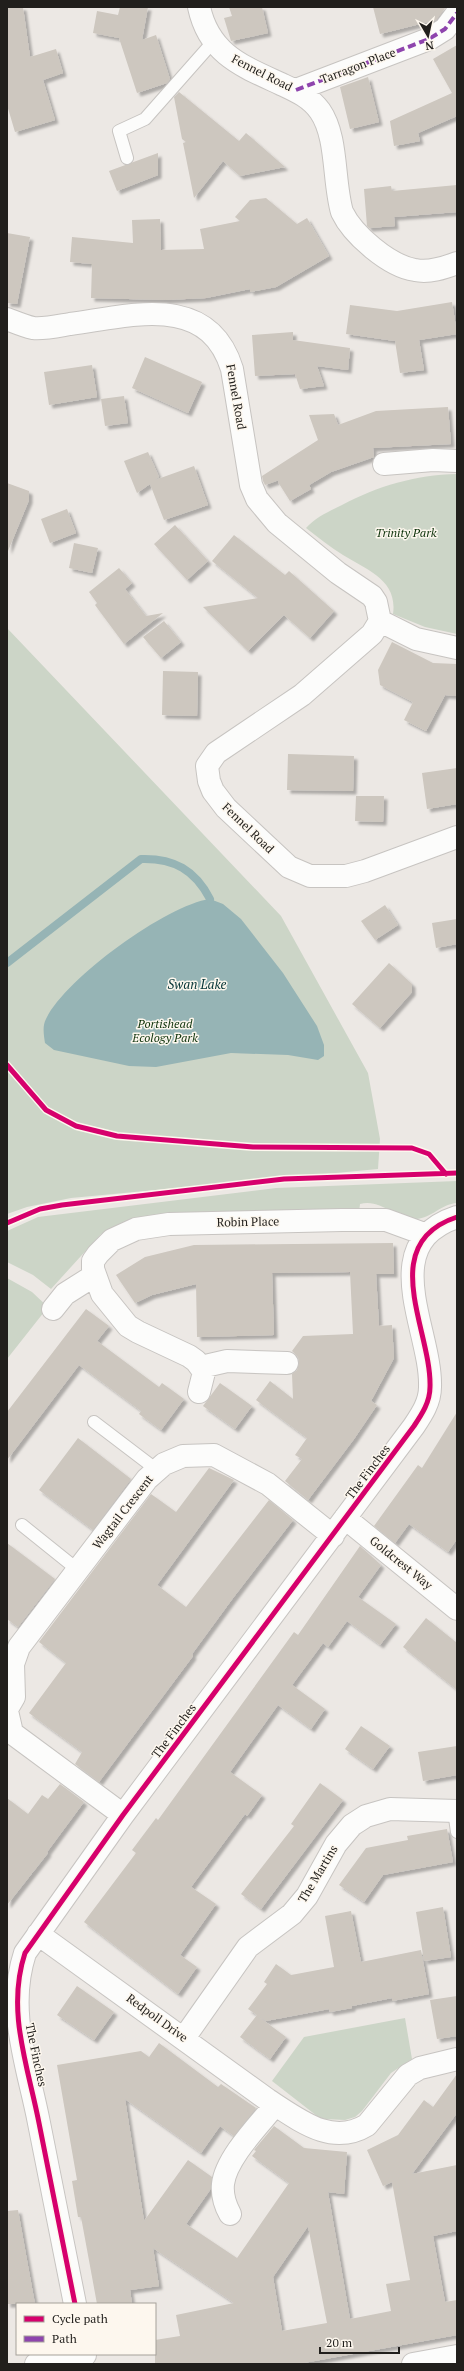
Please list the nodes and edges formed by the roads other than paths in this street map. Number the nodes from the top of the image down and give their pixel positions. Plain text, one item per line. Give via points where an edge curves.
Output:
1 (199, 7) edge
2 (457, 13) edge
3 (213, 42) junction
4 (296, 90) junction
5 (127, 158) dead end
6 (457, 263) edge
7 (7, 319) edge
8 (457, 461) edge
9 (384, 464) dead end
10 (380, 621) junction
11 (457, 648) edge
12 (457, 837) edge
13 (457, 1217) edge
14 (426, 1236) junction
15 (95, 1275) junction
16 (53, 1308) dead end
17 (287, 1362) dead end
18 (201, 1367) junction
19 (200, 1392) dead end
20 (94, 1422) dead end
21 (157, 1470) junction
22 (345, 1518) junction
23 (22, 1525) dead end
24 (332, 1536) junction
25 (78, 1570) junction
26 (457, 1609) edge
27 (10, 1672) edge
28 (7, 1710) edge
29 (123, 1815) junction
30 (456, 1818) edge
31 (38, 1934) junction
32 (14, 1970) edge
33 (184, 2038) junction
34 (457, 2059) edge
35 (275, 2105) junction
36 (230, 2214) dead end
37 (75, 2303) edge
38 (457, 2356) edge
39 (85, 2358) edge
40 (36, 2364) edge
41 (413, 2364) edge

1 - 3 street, Fennel Road via 204,27
2 - 4 street, Tarragon Place via 445,29 429,39
3 - 4 street, Fennel Road via 245,66
3 - 5 lane via 145,120 119,131
4 - 6 street, Fennel Road via 312,102 325,120 330,134 340,204 353,229 388,258 412,270 435,270
7 - 10 street, Fennel Road via 37,328 148,314 200,323 212,332 228,355 232,369 251,485 257,498 269,515 284,529 338,573 372,596
8 - 9 street
10 - 11 street via 416,638
10 - 12 street, Fennel Road via 372,634 302,695 216,753 207,766 209,781 226,808 289,867 310,876 346,876 365,871
13 - 14 street, The Finches
14 - 15 street, Robin Place via 386,1220 169,1224 136,1229 112,1240 94,1261
14 - 22 street, The Finches via 416,1252 412,1266 412,1285 428,1360 429,1398 414,1426
15 - 16 street via 65,1294
15 - 18 street, Robin Place via 102,1294 128,1326 189,1356
17 - 18 street via 227,1361
18 - 19 street via 204,1378
20 - 21 lane
21 - 24 street, Wagtail Crescent via 183,1456 214,1455 268,1484
21 - 25 street, Wagtail Crescent via 146,1479
22 - 24 street, The Finches
22 - 26 street, Goldcrest Way
23 - 25 lane
24 - 29 street, The Finches
25 - 27 street, Wagtail Crescent via 19,1647
27 - 28 street, Wagtail Crescent via 14,1698
28 - 29 street, Wagtail Crescent via 12,1733
29 - 31 street, The Finches
30 - 33 street, The Martins via 390,1810 366,1816 352,1825 336,1844 307,1896 292,1914 248,1947
31 - 32 street, The Finches
31 - 33 street, Redpoll Drive
32 - 37 street, The Finches via 18,2028
33 - 35 street, Redpoll Drive
34 - 35 street, Redpoll Drive via 420,2068 408,2075 366,2124 351,2132 325,2132
35 - 36 street via 226,2171 222,2189
38 - 41 street
39 - 40 street

